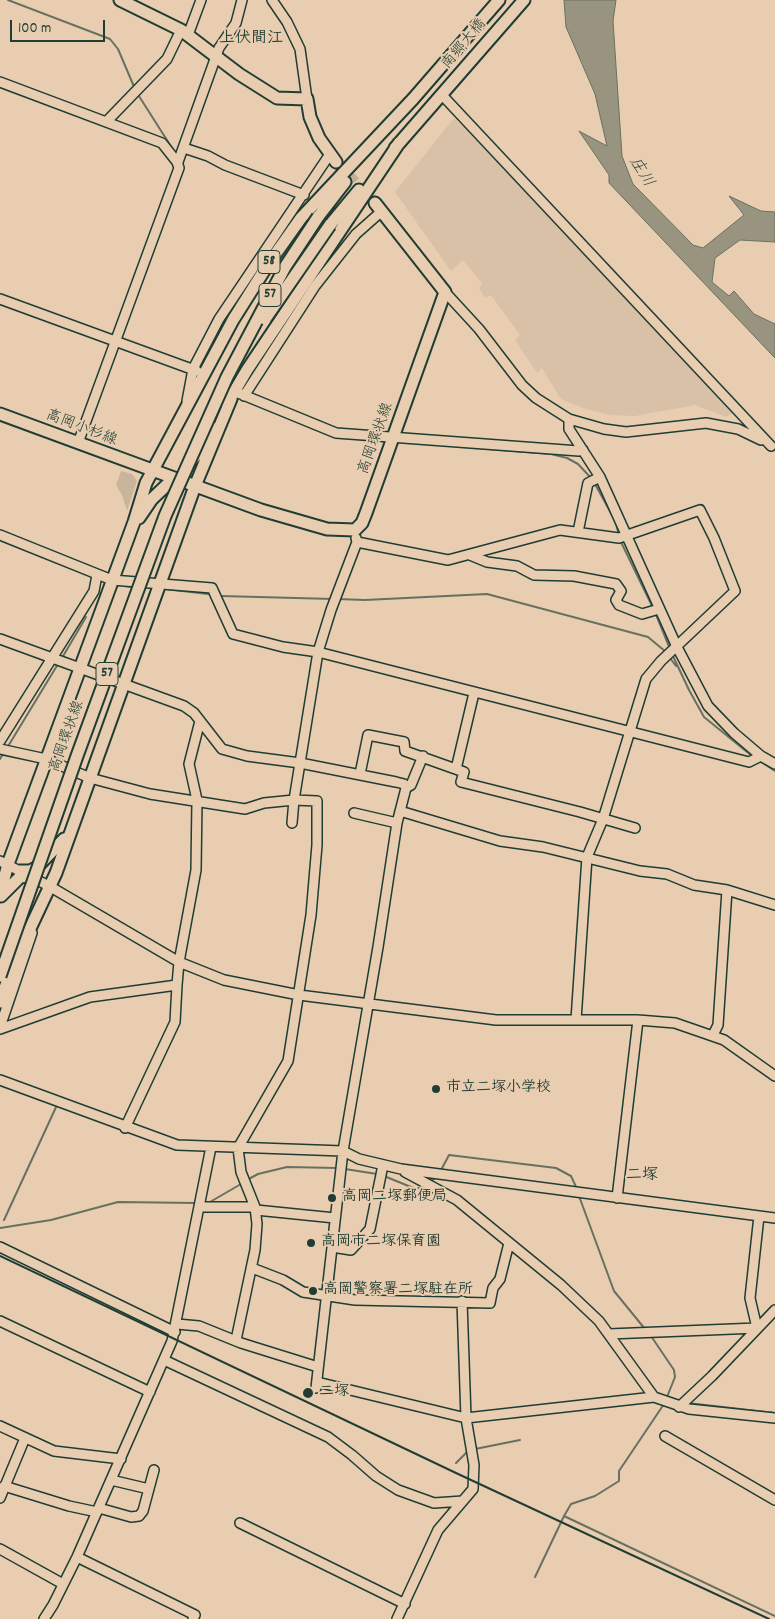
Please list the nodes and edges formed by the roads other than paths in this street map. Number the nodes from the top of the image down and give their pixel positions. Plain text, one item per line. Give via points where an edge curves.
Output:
1 (120, 0) edge
2 (201, 0) edge
3 (242, 0) edge
4 (272, 0) edge
5 (499, 0) edge
6 (524, 0) edge
7 (185, 33) junction
8 (218, 57) junction
9 (0, 82) edge
10 (446, 91) junction
11 (307, 99) junction
12 (413, 99) junction
13 (107, 121) junction
14 (400, 142) junction
15 (184, 148) junction
16 (333, 158) joint
17 (176, 159) junction
18 (304, 195) junction
19 (378, 207) joint
20 (446, 292) junction
21 (0, 299) edge
22 (117, 340) junction
23 (198, 371) junction
24 (227, 377) junction
25 (237, 396) junction
26 (0, 414) edge
27 (569, 419) junction
28 (393, 438) junction
29 (78, 443) junction
30 (773, 448) edge
31 (583, 450) junction
32 (162, 451) junction
33 (151, 472) junction
34 (600, 477) junction
35 (174, 479) junction
36 (195, 486) junction
37 (184, 519) junction
38 (132, 527) junction
39 (355, 530) junction
40 (578, 532) junction
41 (0, 536) edge
42 (626, 536) junction
43 (357, 542) junction
44 (469, 554) junction
45 (97, 575) junction
46 (112, 580) junction
47 (159, 584) junction
48 (659, 609) junction
49 (0, 639) edge
50 (677, 647) junction
51 (318, 652) junction
52 (52, 658) junction
53 (79, 668) junction
54 (122, 683) junction
55 (474, 693) junction
56 (200, 721) junction
57 (630, 732) junction
58 (0, 741) edge
59 (0, 748) edge
60 (423, 756) junction
61 (761, 756) junction
62 (46, 759) junction
63 (300, 763) junction
64 (775, 764) edge
65 (456, 769) junction
66 (360, 774) junction
67 (90, 778) junction
68 (406, 788) junction
69 (197, 800) junction
70 (294, 800) junction
71 (400, 811) junction
72 (354, 813) dead end
73 (603, 818) junction
74 (292, 823) dead end
75 (397, 823) junction
76 (635, 828) dead end
77 (71, 829) junction
78 (587, 857) junction
79 (4, 863) edge
80 (25, 873) junction
81 (48, 886) junction
82 (727, 890) junction
83 (0, 896) edge
84 (775, 905) edge
85 (37, 915) junction
86 (179, 962) junction
87 (0, 976) edge
88 (177, 985) junction
89 (299, 995) junction
90 (0, 1002) edge
91 (368, 1004) junction
92 (576, 1020) junction
93 (638, 1020) junction
94 (0, 1028) edge
95 (713, 1035) junction
96 (775, 1076) edge
97 (0, 1080) edge
98 (126, 1128) junction
99 (211, 1147) junction
100 (238, 1148) junction
101 (343, 1151) junction
102 (383, 1166) junction
103 (401, 1169) junction
104 (617, 1198) junction
105 (200, 1208) junction
106 (256, 1209) junction
107 (759, 1216) junction
108 (335, 1218) junction
109 (775, 1218) edge
110 (509, 1243) junction
111 (0, 1247) edge
112 (332, 1247) junction
113 (252, 1268) junction
114 (326, 1296) junction
115 (462, 1300) junction
116 (775, 1310) edge
117 (0, 1321) edge
118 (176, 1328) junction
119 (757, 1328) junction
120 (609, 1334) junction
121 (236, 1340) junction
122 (164, 1360) junction
123 (318, 1367) junction
124 (150, 1392) junction
125 (654, 1397) junction
126 (679, 1407) junction
127 (466, 1418) junction
128 (775, 1418) edge
129 (0, 1426) edge
130 (665, 1436) dead end
131 (25, 1438) junction
132 (121, 1459) junction
133 (154, 1470) dead end
134 (111, 1480) junction
135 (4, 1486) junction
136 (149, 1489) junction
137 (0, 1498) edge
138 (775, 1500) edge
139 (463, 1501) junction
140 (98, 1510) junction
141 (240, 1523) dead end
142 (0, 1549) edge
143 (77, 1557) junction
144 (63, 1584) junction
145 (405, 1604) junction
146 (44, 1619) edge
147 (193, 1619) edge
148 (397, 1619) edge

1 - 7 main road
2 - 7 street
3 - 8 street via 236,23
4 - 11 street via 300,49
5 - 12 main road, 南郷大橋 / 58
6 - 10 main road, 南郷大橋
7 - 8 main road
7 - 13 street via 167,59
8 - 11 main road via 276,98
8 - 15 street
9 - 13 street
10 - 14 main road
10 - 30 street
11 - 16 main road via 313,124
12 - 23 main road, 58 via 301,218
12 - 24 main road, 高岡環状線 / 57, bridge via 318,217 285,266
13 - 17 street via 162,142
14 - 24 main road, 高岡環状線 / 57, bridge via 330,225
14 - 25 main road via 253,361
15 - 17 street
15 - 18 street
16 - 18 street
17 - 22 street via 180,168
18 - 23 street via 219,320
19 - 20 main road
19 - 25 street via 315,286
20 - 27 street via 480,329 522,385
20 - 28 main road, 高岡環状線
21 - 22 street
22 - 23 street
22 - 29 street
23 - 32 main road, 58 via 186,407
24 - 87 main road, 高岡環状線 / 57, bridge via 165,516
25 - 28 street via 336,433
25 - 35 main road via 219,414 200,451
25 - 36 main road
26 - 29 main road, 高岡小杉線
27 - 30 street via 626,432 692,423 722,425 753,435
27 - 31 street via 569,429
28 - 31 street
28 - 39 main road, 高岡環状線 via 362,523
29 - 33 main road, 高岡小杉線
31 - 34 street
32 - 33 main road, 58
32 - 35 main road
33 - 35 main road
33 - 38 main road, 57
34 - 40 street via 588,483
34 - 42 street
35 - 36 main road
35 - 37 main road
35 - 38 main road via 152,500
36 - 37 main road, 57
36 - 39 main road via 327,529
37 - 47 main road, 57
38 - 46 main road, 57
39 - 43 street
40 - 42 street
40 - 44 street via 560,530
41 - 45 street
42 - 48 street
42 - 50 street via 700,510 714,538 735,591
43 - 44 street via 448,560
43 - 51 street
44 - 48 street via 487,562 517,566 534,575 574,576 616,584 621,591 616,600 619,606 642,614
45 - 46 street
45 - 52 street via 94,591
46 - 47 street
46 - 53 main road, 57
47 - 51 street via 212,588 234,634
47 - 54 main road, 57
48 - 50 street
49 - 52 street
50 - 57 street via 646,680
50 - 61 street via 708,706
51 - 55 street
51 - 63 street
52 - 53 street
52 - 58 street
53 - 54 street
53 - 62 main road, 57
54 - 56 street via 184,706
54 - 67 main road, 57
55 - 57 street
55 - 65 street
56 - 63 street via 222,749
56 - 69 street via 189,764
57 - 61 street via 749,762
57 - 73 street
59 - 62 street
60 - 65 street
60 - 66 street via 405,751 404,742 368,735
60 - 68 street via 411,785
61 - 64 street
62 - 67 street
62 - 79 main road, 57
63 - 66 street
63 - 70 street
65 - 73 street via 464,772 461,782
66 - 68 street via 404,784
67 - 69 street via 150,794
67 - 77 main road, 57
68 - 71 street
69 - 70 street via 245,809
69 - 86 street via 196,870
70 - 74 street
70 - 89 street via 317,801 311,915
71 - 75 street
71 - 78 street via 500,841 543,846
72 - 75 street
73 - 76 street
73 - 78 street
75 - 91 street
77 - 80 main road via 36,868
77 - 81 main road, 57
78 - 82 street via 640,871 667,874 694,885
78 - 92 street
79 - 80 street
79 - 83 main road, 57
80 - 81 street
80 - 83 main road
81 - 85 main road, 57
81 - 86 street
82 - 84 street
82 - 95 street via 718,1025
85 - 90 main road, 57 via 13,965
85 - 94 street
86 - 88 street
86 - 89 street via 224,980
88 - 94 street via 90,996
88 - 98 street via 175,1022
89 - 91 street
89 - 100 street via 288,1061
91 - 92 street via 496,1020
91 - 101 street
92 - 93 street
93 - 95 street via 675,1023
93 - 104 street
95 - 96 street via 742,1051
97 - 98 street
98 - 99 street via 177,1145
99 - 100 street
99 - 105 street
100 - 101 street
100 - 106 street via 241,1172
101 - 102 street
101 - 108 street
102 - 103 street
102 - 112 street via 370,1229 351,1250
103 - 104 street
103 - 110 street via 457,1200
104 - 107 street
105 - 106 street
105 - 118 street
106 - 108 street
106 - 113 street
107 - 109 street
107 - 119 street via 750,1298
108 - 112 street
110 - 115 street via 490,1303
110 - 120 street via 585,1307
111 - 118 street
112 - 114 street
113 - 114 street via 303,1292
113 - 121 street
114 - 115 street via 355,1300
114 - 123 street
115 - 127 street
116 - 119 street
117 - 124 street
118 - 121 street via 199,1326
118 - 122 street
119 - 120 street
119 - 126 street
120 - 125 street
121 - 123 street
122 - 124 street
122 - 139 street via 328,1438 398,1490 434,1503
123 - 127 street via 316,1385
124 - 132 street
125 - 126 street
125 - 127 street
126 - 128 street
127 - 139 street via 474,1465 474,1489
129 - 131 street
130 - 138 street
131 - 132 street via 54,1451
131 - 135 street
132 - 134 street
133 - 136 street
134 - 136 street
134 - 140 street
135 - 137 street
135 - 140 street via 69,1506
136 - 140 street via 139,1516
139 - 145 street via 438,1530
140 - 143 street
141 - 145 street
142 - 144 street
143 - 144 street
143 - 147 street via 195,1615
144 - 146 street
145 - 148 street

